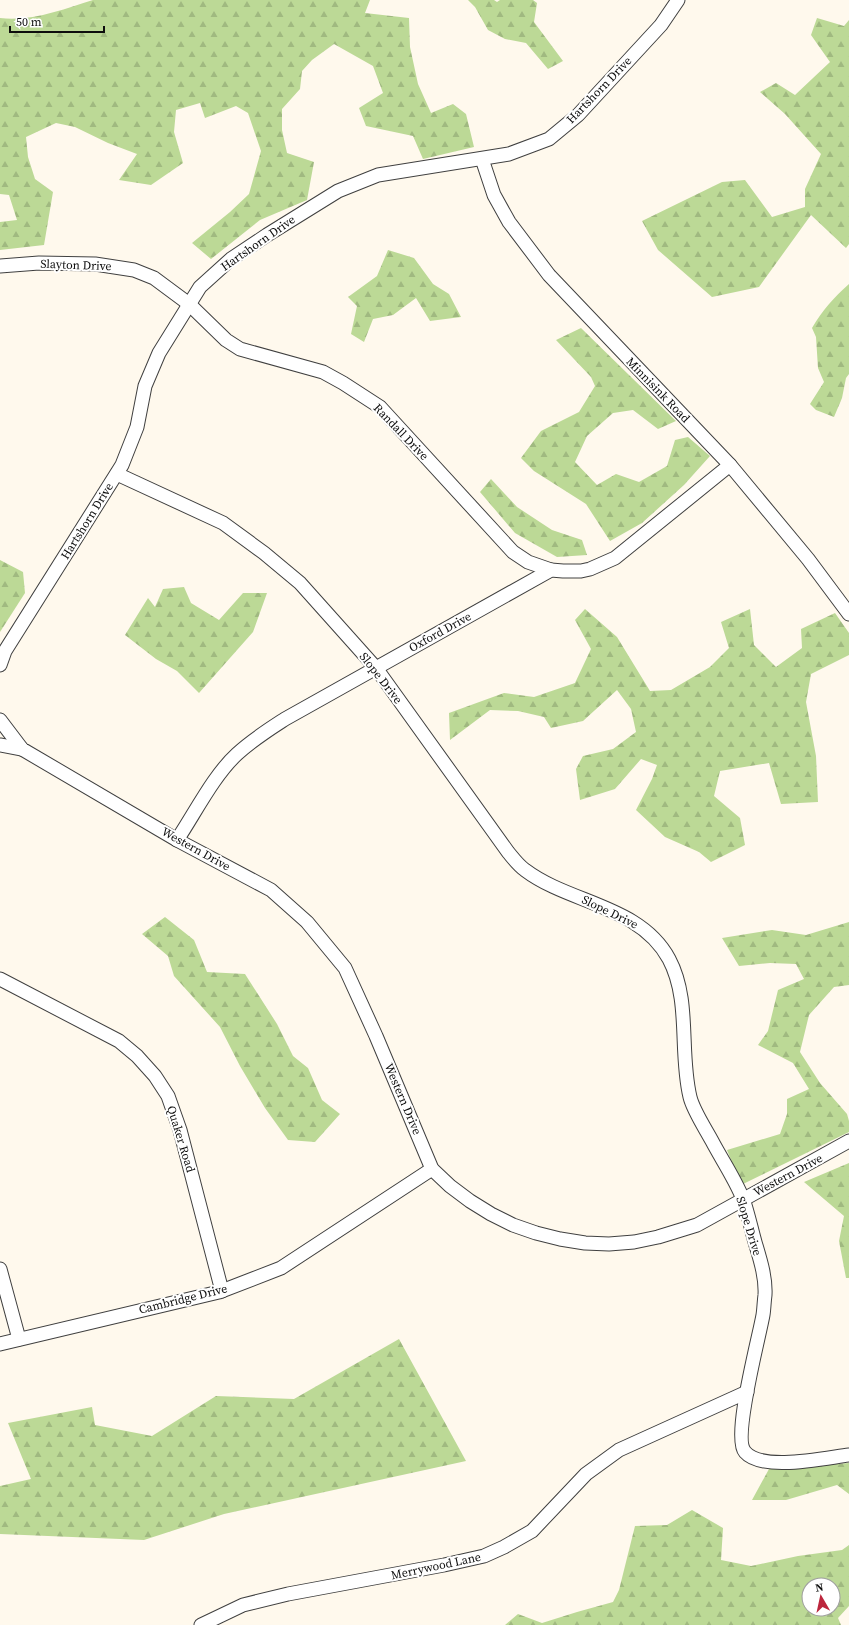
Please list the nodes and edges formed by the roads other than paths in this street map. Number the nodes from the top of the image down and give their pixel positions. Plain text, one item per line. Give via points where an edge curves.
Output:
1 (678, 0) edge
2 (482, 159) junction
3 (0, 266) edge
4 (189, 304) junction
5 (730, 465) junction
6 (117, 474) junction
7 (551, 570) junction
8 (849, 614) edge
9 (0, 665) edge
10 (376, 668) junction
11 (0, 720) edge
12 (0, 745) edge
13 (22, 749) junction
14 (177, 840) junction
15 (0, 979) edge
16 (849, 1141) edge
17 (432, 1169) junction
18 (743, 1199) junction
19 (0, 1269) edge
20 (222, 1291) junction
21 (19, 1339) junction
22 (0, 1344) edge
23 (747, 1392) junction
24 (849, 1455) edge
25 (201, 1625) edge

1 - 2 street, Hartshorn Drive via 661,25 578,115 549,139 509,154
2 - 4 street, Hartshorn Drive via 378,175 338,191 231,259 200,288
2 - 5 street, Minnisink Road via 494,195 508,222 548,275
3 - 4 street, Slayton Drive via 39,263 95,264 134,270 154,278
4 - 6 street, Hartshorn Drive via 159,353 145,386 137,427
4 - 7 street, Randall Drive via 226,340 240,349 322,372 380,407 513,552 528,562
5 - 7 street via 615,558 581,571
5 - 8 street, Minnisink Road via 808,559
6 - 9 street, Hartshorn Drive via 5,651
6 - 10 street, Slope Drive via 223,523 264,553 300,583
7 - 10 street, Oxford Drive
10 - 14 street, Oxford Drive via 285,719 236,754 219,774
10 - 18 street, Slope Drive via 508,852 524,869 557,889 628,919 657,941 678,980 690,1099
11 - 13 street, Western Drive
12 - 13 street, Western Drive
13 - 14 street, Western Drive
14 - 17 street, Western Drive via 271,890 307,922 345,968
15 - 20 street, Quaker Road via 119,1041 155,1076 168,1096 180,1130
16 - 18 street, Western Drive
17 - 18 street, Western Drive via 470,1201 502,1220 536,1234 584,1243 615,1243 658,1237 697,1224
17 - 20 street, Cambridge Drive via 281,1268
18 - 23 street, Slope Drive via 766,1285 764,1313
19 - 21 street
20 - 21 street, Cambridge Drive
21 - 22 street, Cambridge Drive
23 - 24 street, Slope Drive via 741,1441 743,1451 751,1457 766,1462 786,1463
23 - 25 street, Merrywood Lane via 619,1450 586,1474 532,1531 484,1556 243,1605

